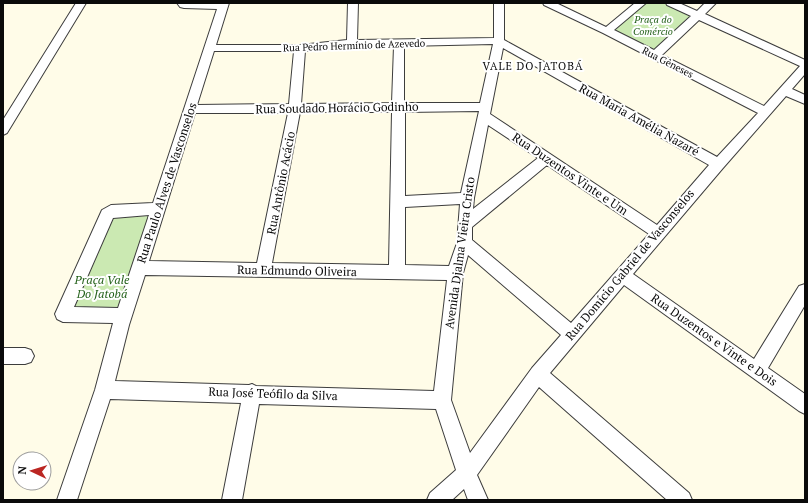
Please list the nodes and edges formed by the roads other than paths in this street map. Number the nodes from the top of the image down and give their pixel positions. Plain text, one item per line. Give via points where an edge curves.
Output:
1 (81, 3) edge
2 (182, 3) edge
3 (353, 3) edge
4 (499, 3) edge
5 (548, 3) edge
6 (641, 3) edge
7 (670, 3) edge
8 (711, 3) edge
9 (223, 5) edge
10 (698, 15) junction
11 (607, 31) junction
12 (499, 40) junction
13 (352, 43) junction
14 (399, 43) junction
15 (209, 48) junction
16 (300, 48) junction
17 (655, 56) junction
18 (805, 64) edge
19 (805, 67) edge
20 (785, 91) junction
21 (805, 100) edge
22 (398, 106) junction
23 (190, 109) junction
24 (295, 109) junction
25 (484, 111) junction
26 (766, 112) junction
27 (3, 130) edge
28 (547, 158) junction
29 (718, 164) junction
30 (466, 198) junction
31 (397, 202) junction
32 (158, 209) junction
33 (464, 225) junction
34 (658, 233) junction
35 (464, 243) junction
36 (140, 268) junction
37 (263, 270) junction
38 (396, 272) junction
39 (455, 273) junction
40 (622, 275) junction
41 (805, 291) edge
42 (124, 316) junction
43 (572, 334) junction
44 (3, 356) edge
45 (25, 356) dead end
46 (756, 370) junction
47 (538, 374) junction
48 (104, 390) junction
49 (252, 393) junction
50 (442, 400) junction
51 (805, 405) edge
52 (467, 473) junction
53 (67, 500) edge
54 (232, 500) edge
55 (437, 500) edge
56 (478, 500) edge
57 (682, 500) edge

1 - 27 street
2 - 9 street via 184,6
3 - 13 street
4 - 12 street, Avenida Djalma Vieira Cristo
5 - 11 street, Rua Gêneses
6 - 11 street
7 - 10 street
8 - 10 street
9 - 15 street, Rua Paulo Alves de Vasconselos
10 - 17 street
10 - 18 street
11 - 17 street, Rua Gêneses
12 - 14 street, Rua Pedro Hermínio de Azevedo
12 - 25 street, Avenida Djalma Vieira Cristo
12 - 29 street, Rua Maria Amélia Nazaré
13 - 14 street, Rua Pedro Hermínio de Azevedo
13 - 16 street, Rua Pedro Hermínio de Azevedo
14 - 22 street
15 - 16 street, Rua Pedro Hermínio de Azevedo
15 - 23 street, Rua Paulo Alves de Vasconselos
16 - 24 street, Rua Antônio Acácio
17 - 26 street, Rua Gêneses
19 - 20 street, Rua Domício Gabriel de Vasconselos
20 - 21 street
20 - 26 street, Rua Domício Gabriel de Vasconselos
22 - 24 street, Rua Soudado Horácio Godinho
22 - 25 street, Rua Soudado Horácio Godinho
22 - 31 street
23 - 24 street, Rua Soudado Horácio Godinho
23 - 32 street, Rua Paulo Alves de Vasconselos
24 - 37 street, Rua Antônio Acácio
25 - 28 street, Rua Duzentos Vinte e Um
25 - 30 street, Avenida Djalma Vieira Cristo
26 - 29 street, Rua Domício Gabriel de Vasconselos
28 - 33 street
28 - 34 street, Rua Duzentos Vinte e Um
29 - 34 street, Rua Domício Gabriel de Vasconselos
30 - 31 street
30 - 33 street, Avenida Djalma Vieira Cristo
31 - 38 street
32 - 36 street, Rua Paulo Alves de Vasconselos
32 - 42 street via 111,211 107,214 64,314
33 - 35 street, Avenida Djalma Vieira Cristo
34 - 40 street, Rua Domício Gabriel de Vasconselos
35 - 39 street, Avenida Djalma Vieira Cristo
35 - 43 street
36 - 37 street, Rua Edmundo Oliveira
36 - 42 street, Rua Paulo Alves de Vasconselos
37 - 38 street, Rua Edmundo Oliveira
38 - 39 street, Rua Edmundo Oliveira
39 - 50 street, Avenida Djalma Vieira Cristo
40 - 43 street, Rua Domício Gabriel de Vasconselos
40 - 46 street, Rua Duzentos e Vinte e Dois
41 - 46 street
42 - 48 street, Rua Paulo Alves de Vasconselos
43 - 47 street, Rua Domício Gabriel de Vasconselos
44 - 45 street
46 - 51 street, Rua Duzentos e Vinte e Dois
47 - 52 street, Rua Domício Gabriel de Vasconselos
47 - 57 street
48 - 49 street, Rua José Teófilo da Silva
48 - 53 street, Rua Paulo Alves de Vasconselos
49 - 50 street, Rua José Teófilo da Silva
49 - 54 street
50 - 52 street, Avenida Djalma Vieira Cristo
52 - 55 street, Rua Domício Gabriel de Vasconselos
52 - 56 street, Avenida Djalma Vieira Cristo

